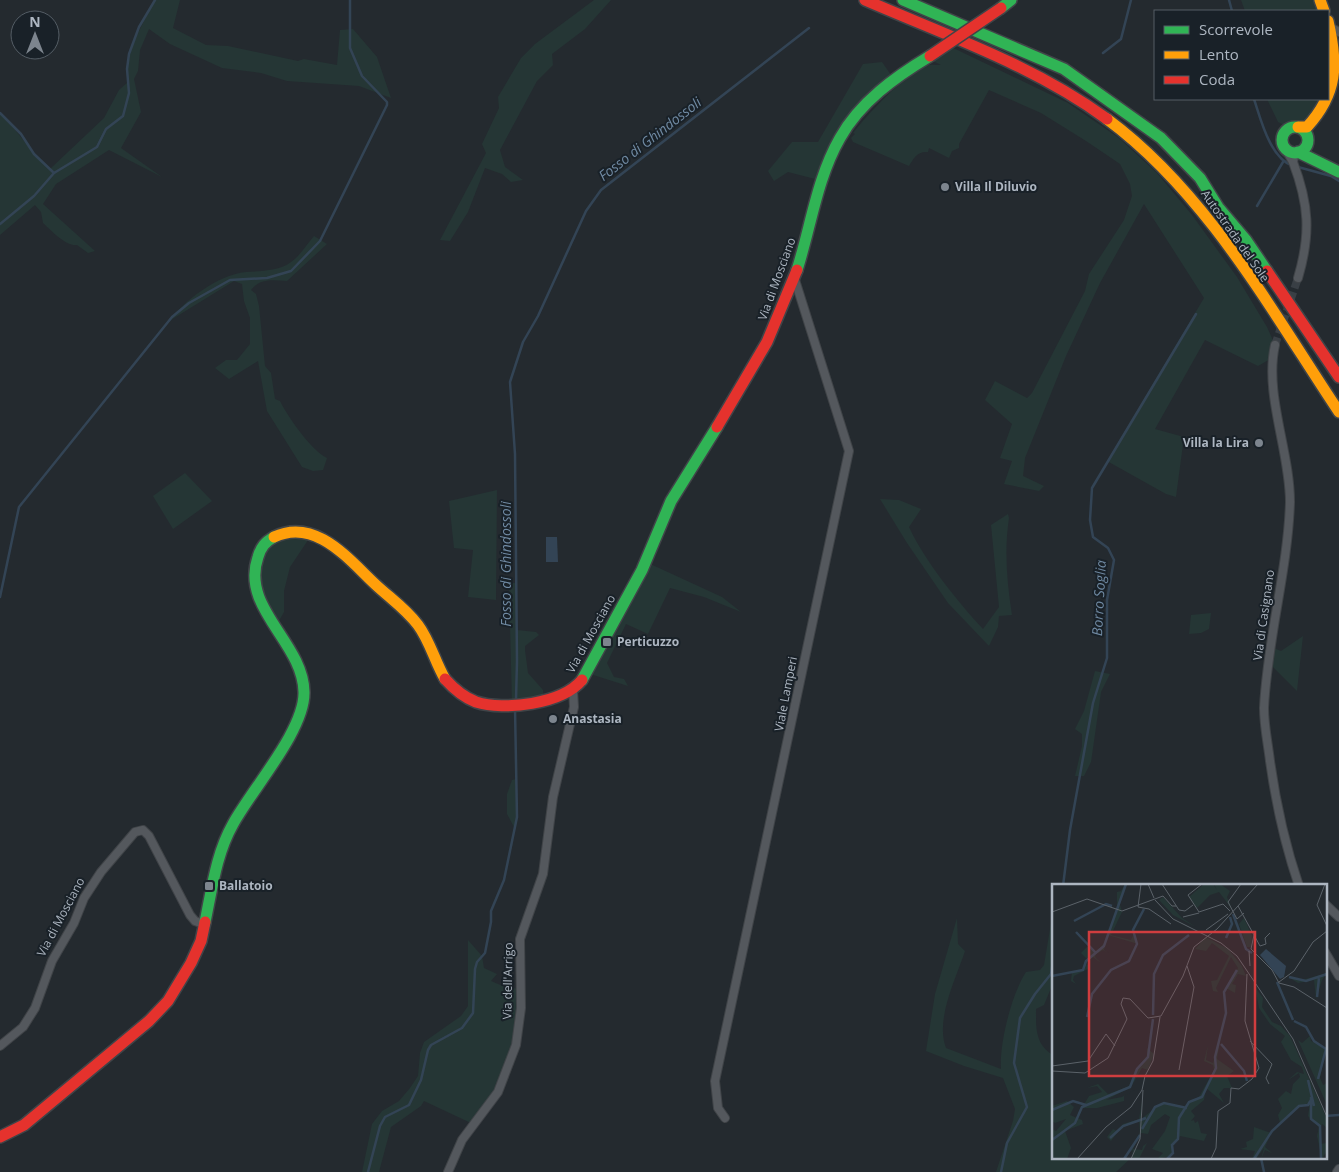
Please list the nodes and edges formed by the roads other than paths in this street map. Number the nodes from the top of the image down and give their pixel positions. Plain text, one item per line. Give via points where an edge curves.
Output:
1 (865, 0) edge
2 (903, 0) edge
3 (1011, 0) edge
4 (1332, 27) edge
5 (1329, 97) edge
6 (1327, 100) edge
7 (1317, 118) junction
8 (1298, 127) junction
9 (1307, 143) junction
10 (1293, 153) junction
11 (1334, 170) edge
12 (1298, 278) tunnel mouth
13 (794, 279) junction
14 (1275, 345) tunnel mouth
15 (1339, 377) edge
16 (1339, 412) edge
17 (573, 690) junction
18 (1300, 884) edge
19 (1326, 905) edge
20 (1339, 917) edge
21 (206, 925) junction
22 (1326, 954) edge
23 (1339, 976) edge
24 (0, 1046) edge
25 (725, 1118) dead end
26 (0, 1138) edge
27 (1339, 1169) edge
28 (448, 1172) edge
29 (1336, 1172) edge

1 - 16 main road, Autostrada del Sole via 1008,61 1067,91 1105,116 1142,147 1194,200 1215,227
2 - 15 main road, Autostrada del Sole via 1064,69 1161,138 1200,178
3 - 13 main road, Via di Mosciano, bridge via 888,84 840,138 822,182
4 - 5 main road via 1338,81
6 - 7 main road
7 - 8 main road via 1307,127
7 - 9 main road
8 - 9 main road via 1304,132
8 - 10 main road via 1290,128 1282,141
9 - 10 main road
9 - 11 main road via 1312,152
10 - 11 main road
10 - 12 street via 1307,210 1308,235
13 - 17 main road, Via di Mosciano via 760,358 669,505 646,562 590,668
13 - 25 street, Viale Lamperi via 849,451 715,1081 718,1108
14 - 18 street, Via di Casignano via 1272,375 1288,469 1290,502 1264,721 1276,803
17 - 21 main road, Via di Mosciano via 551,699 517,705 487,705 473,701 452,688 438,669 420,627 332,545 309,532 296,531 285,532 266,541 255,562 255,591 293,652 305,692 298,722 225,840 218,859
17 - 28 street, Via dell'Arrigo via 574,707 554,797 543,874 520,939 521,1008 516,1045 498,1092 462,1140
19 - 20 street
21 - 24 street, Via di Mosciano via 190,915 149,836 142,830 135,832 84,898 52,961 35,1008 23,1027
21 - 26 main road, Via di Mosciano via 181,981 149,1021 24,1125
22 - 23 street
27 - 29 street

